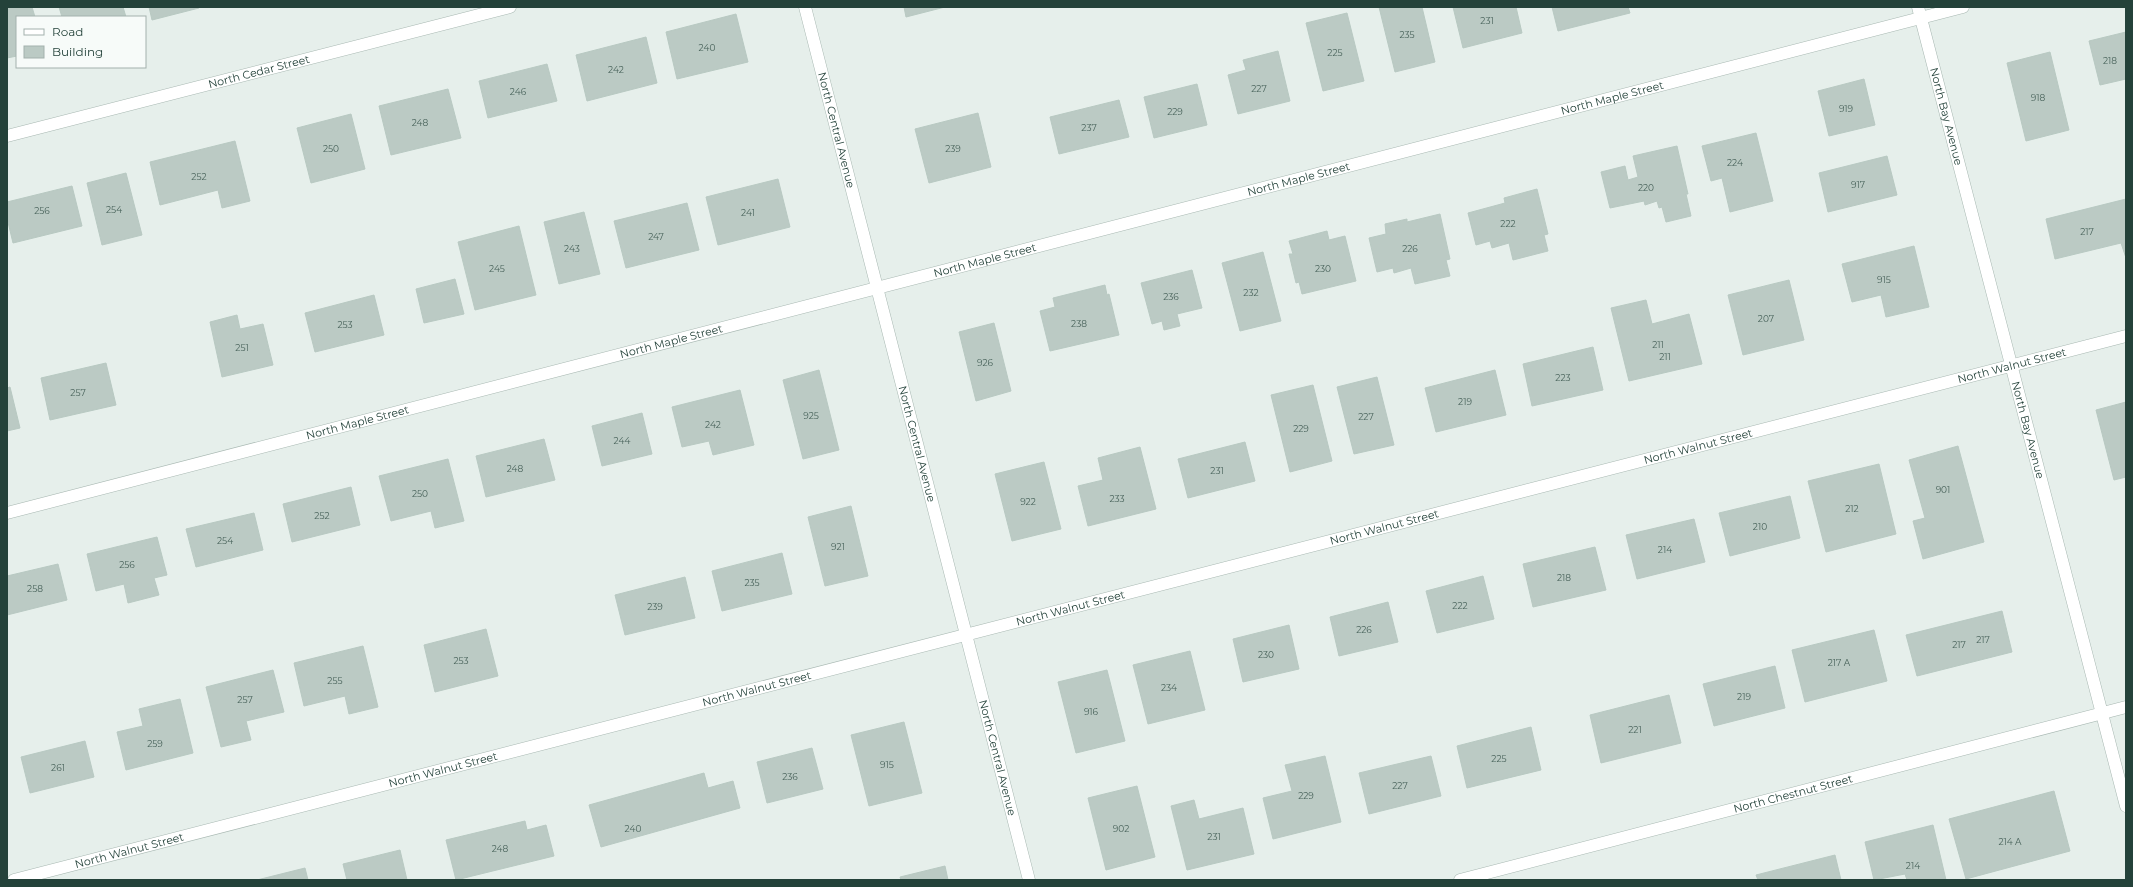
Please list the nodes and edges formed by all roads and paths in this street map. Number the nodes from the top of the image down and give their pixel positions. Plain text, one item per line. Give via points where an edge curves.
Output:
1 (510, 7) edge
2 (806, 7) edge
3 (1963, 7) edge
4 (1919, 12) edge
5 (7, 136) edge
6 (877, 288) junction
7 (2126, 336) edge
8 (2013, 365) junction
9 (7, 513) edge
10 (966, 635) junction
11 (2126, 708) edge
12 (2102, 714) junction
13 (2126, 806) edge
14 (14, 880) edge
15 (1029, 880) edge
16 (1460, 880) edge

1 - 5 street, North Cedar Street
2 - 6 street, North Central Avenue
3 - 4 street, North Maple Street
4 - 6 street, North Maple Street
4 - 8 street, North Bay Avenue
6 - 9 street, North Maple Street
6 - 10 street, North Central Avenue
7 - 8 street, North Walnut Street
8 - 10 street, North Walnut Street
8 - 12 street, North Bay Avenue
10 - 14 street, North Walnut Street
10 - 15 street, North Central Avenue
11 - 12 street, North Chestnut Street
12 - 13 street, North Bay Avenue
12 - 16 street, North Chestnut Street

